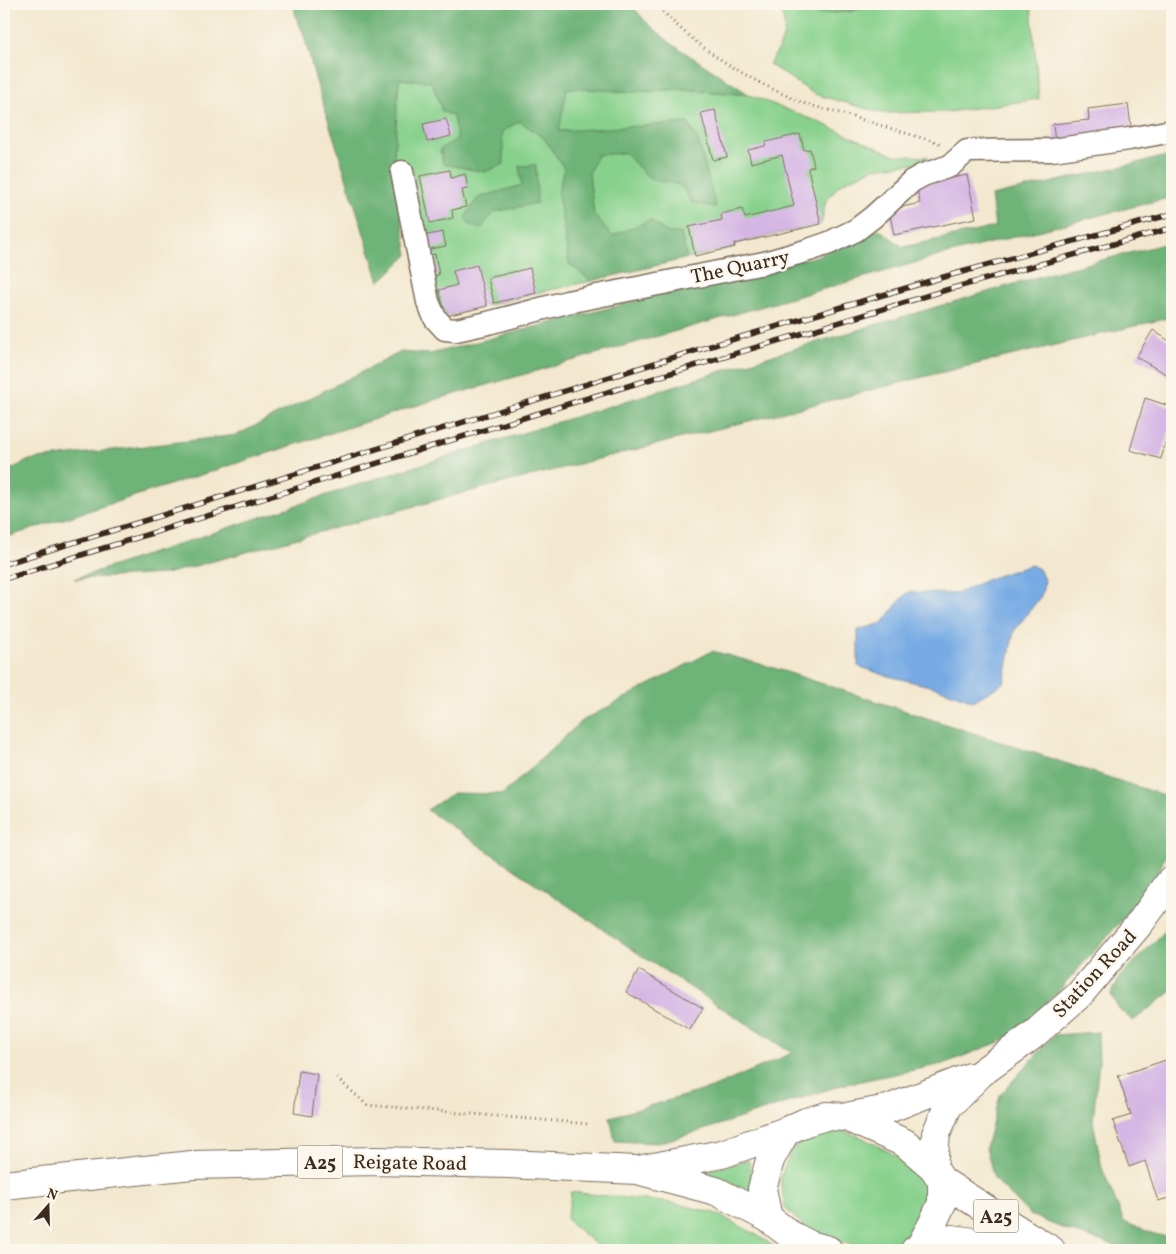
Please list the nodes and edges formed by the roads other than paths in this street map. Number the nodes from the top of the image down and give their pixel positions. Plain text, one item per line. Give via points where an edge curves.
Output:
1 (1172, 131) edge
2 (402, 172) dead end
3 (1172, 879) edge
4 (981, 1073) junction
5 (846, 1117) junction
6 (786, 1131) junction
7 (637, 1170) junction
8 (938, 1174) junction
9 (4, 1184) edge
10 (768, 1218) junction
11 (817, 1248) edge
12 (918, 1248) edge
13 (1025, 1250) edge
14 (1052, 1250) edge

1 - 2 street, The Quarry via 1052,150 966,151 950,166 912,181 856,230 829,243 764,263 567,302 456,330 445,329 435,318 428,302
3 - 4 main road, Station Road via 1140,923 1079,995 1032,1036
4 - 5 main road, Station Road via 888,1109
4 - 8 main road, Station Road via 948,1106 936,1134
5 - 6 main road, Reigate Road via 826,1116
5 - 8 main road via 905,1143
6 - 7 main road, Reigate Road / A25 via 722,1154
6 - 10 main road via 770,1160 762,1189
7 - 9 main road, Reigate Road / A25 via 375,1161 192,1165
7 - 10 main road, Reigate Road / A25 via 716,1191
8 - 12 main road, Station Road via 942,1203
8 - 14 main road, A25
10 - 11 main road, Reigate Road via 789,1234
12 - 13 main road, A25 via 951,1239

